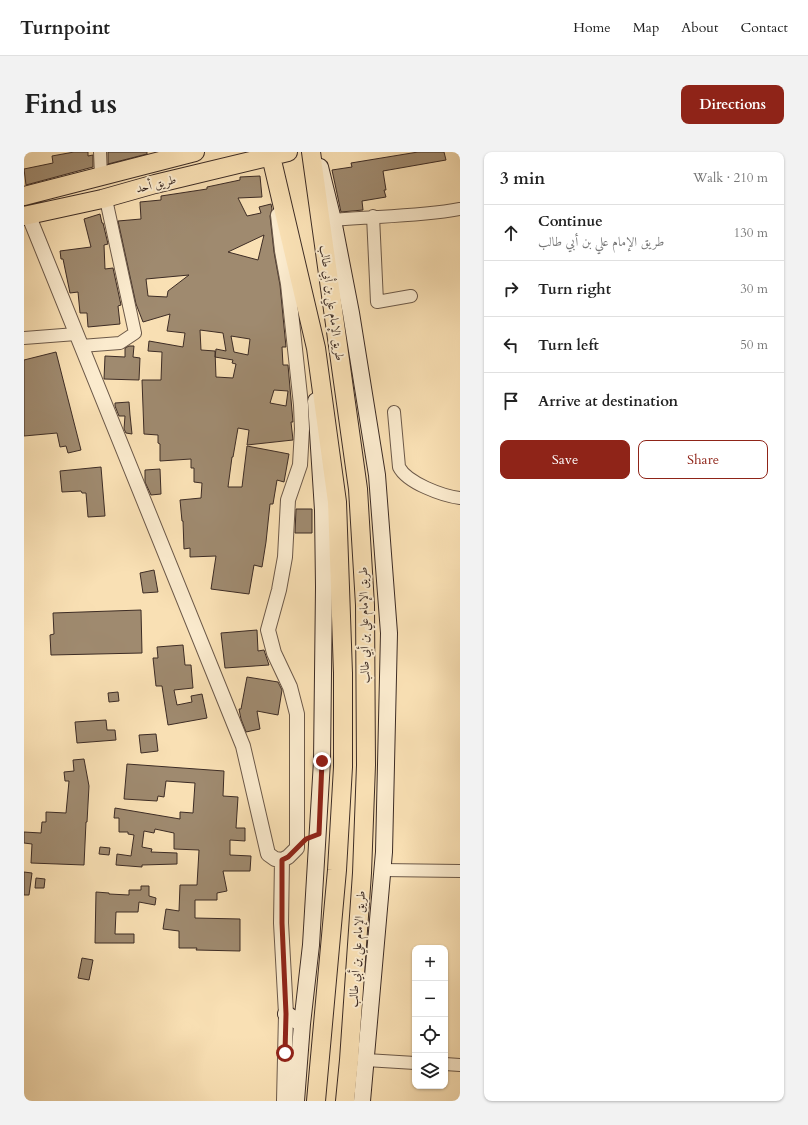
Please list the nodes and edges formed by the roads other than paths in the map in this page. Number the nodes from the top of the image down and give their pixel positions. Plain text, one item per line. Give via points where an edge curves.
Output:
1 (100, 152) edge
2 (195, 152) edge
3 (288, 152) edge
4 (312, 152) edge
5 (270, 154) edge
6 (101, 176) junction
7 (24, 196) edge
8 (102, 199) junction
9 (460, 209) edge
10 (26, 215) edge
11 (373, 216) junction
12 (333, 220) junction
13 (411, 296) dead end
14 (24, 338) edge
15 (79, 340) junction
16 (316, 348) junction
17 (394, 412) dead end
18 (460, 498) edge
19 (319, 834) junction
20 (297, 848) junction
21 (282, 860) junction
22 (382, 870) junction
23 (460, 871) edge
24 (286, 1014) junction
25 (302, 1024) junction
26 (366, 1060) junction
27 (412, 1063) edge
28 (448, 1064) edge
29 (460, 1065) edge
30 (284, 1101) edge
31 (296, 1101) edge
32 (316, 1101) edge
33 (345, 1101) edge
34 (362, 1101) edge

1 - 6 street
2 - 6 main road, طريق أحد
3 - 5 main road, طريق أحد
4 - 12 main road via 319,163
4 - 33 main road, طريق الإمام علي بن أبي طالب via 358,489 365,605 366,765 362,873
5 - 8 main road, طريق أحد
5 - 16 main road, طريق الإمام علي بن أبي طالب
5 - 20 street via 288,284 302,429 300,464 288,500 285,557 268,630 274,653 290,687 296,714
6 - 7 main road, طريق أحد
8 - 10 main road, طريق أحد
8 - 15 street via 107,204 135,333 120,343
9 - 11 street via 437,213
10 - 15 street
11 - 12 street
11 - 13 street via 377,302
12 - 22 main road via 376,475 389,633
14 - 15 street
15 - 21 street via 243,746 268,854
16 - 19 main road via 316,410 323,510 324,587
16 - 32 main road, طريق الإمام علي بن أبي طالب via 337,502 343,673 343,767 337,870
17 - 18 street via 399,467 402,472 424,487
19 - 20 street via 306,839
19 - 25 main road
20 - 21 street
21 - 24 street
22 - 23 street
22 - 26 main road
24 - 25 main road
24 - 30 street
25 - 31 main road
26 - 27 street
26 - 34 main road
28 - 29 street

